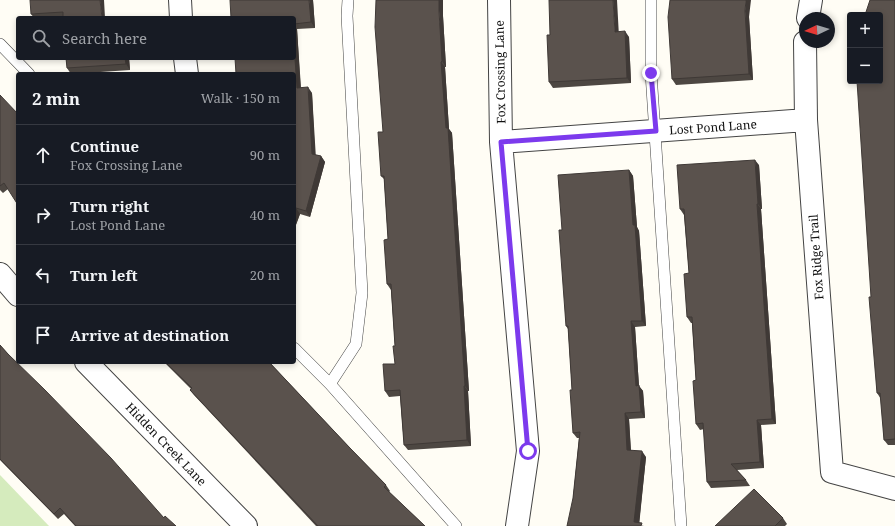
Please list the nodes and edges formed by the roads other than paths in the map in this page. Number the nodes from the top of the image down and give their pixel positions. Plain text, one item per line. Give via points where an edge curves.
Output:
1 (180, 0) edge
2 (348, 0) edge
3 (499, 0) edge
4 (651, 0) edge
5 (811, 0) edge
6 (809, 12) edge
7 (181, 16) edge
8 (0, 44) edge
9 (805, 48) edge
10 (185, 60) edge
11 (27, 72) edge
12 (187, 72) edge
13 (806, 120) junction
14 (656, 131) junction
15 (501, 142) junction
16 (0, 274) edge
17 (16, 293) edge
18 (296, 350) edge
19 (96, 366) edge
20 (330, 384) junction
21 (895, 489) edge
22 (246, 526) edge
23 (456, 526) edge
24 (517, 526) edge
25 (681, 526) edge

1 - 7 street
2 - 20 lane via 362,293 356,344
3 - 15 street, Fox Crossing Lane
4 - 14 lane via 651,73
5 - 6 street
8 - 11 lane
9 - 13 street, Fox Ridge Trail
10 - 12 street
13 - 14 street, Lost Pond Lane
13 - 21 street, Fox Ridge Trail via 832,472
14 - 15 street, Lost Pond Lane
14 - 25 lane
15 - 24 street, Fox Crossing Lane via 528,451
16 - 17 street
18 - 20 lane
19 - 22 street, Hidden Creek Lane
20 - 23 lane

